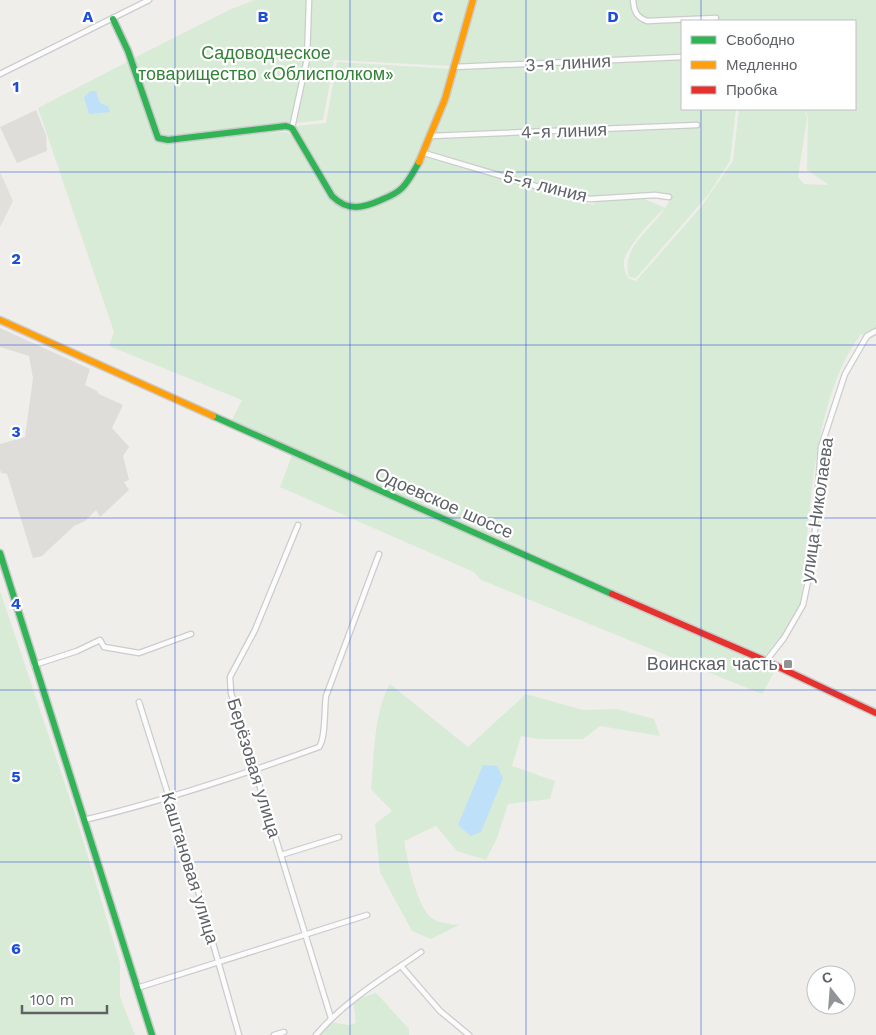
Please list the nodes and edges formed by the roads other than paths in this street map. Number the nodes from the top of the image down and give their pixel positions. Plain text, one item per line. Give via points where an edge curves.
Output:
1 (149, 0) edge
2 (309, 0) edge
3 (473, 0) edge
4 (633, 0) edge
5 (716, 18) dead end
6 (113, 19) junction
7 (681, 57) edge
8 (454, 67) junction
9 (0, 74) edge
10 (697, 125) dead end
11 (292, 128) junction
12 (431, 136) junction
13 (424, 153) junction
14 (669, 197) dead end
15 (0, 320) edge
16 (876, 331) edge
17 (298, 525) dead end
18 (0, 553) edge
19 (379, 554) dead end
20 (191, 634) dead end
21 (766, 661) junction
22 (34, 665) junction
23 (139, 702) dead end
24 (876, 713) edge
25 (256, 770) junction
26 (169, 796) junction
27 (84, 820) junction
28 (339, 837) dead end
29 (280, 855) junction
30 (367, 915) dead end
31 (306, 936) junction
32 (421, 952) dead end
33 (218, 963) junction
34 (401, 966) junction
35 (137, 988) junction
36 (331, 1018) junction
37 (284, 1032) dead end
38 (152, 1035) edge
39 (239, 1035) edge
40 (274, 1035) edge
41 (316, 1035) edge
42 (469, 1035) edge

1 - 6 street
2 - 11 street via 307,59
3 - 8 main road
4 - 5 street via 634,10 647,21
6 - 9 street
6 - 11 main road via 158,138 168,140 286,126
7 - 8 street, 3-я линия
8 - 12 main road
10 - 12 street, 4-я линия
11 - 13 main road via 332,196 337,202 355,209 400,190
12 - 13 main road
13 - 14 street, 5-я линия via 590,199
15 - 21 main road, Одоевское шоссе via 461,528
16 - 21 street, улица Николаева via 867,336 845,374 822,447 812,557 802,605 784,638
17 - 25 street, Берёзовая улица via 255,630 230,677 231,693
18 - 22 main road
19 - 25 street via 326,696 323,742 319,747
20 - 22 street via 139,653 104,647 100,640
21 - 24 main road, Одоевское шоссе
22 - 27 main road
23 - 26 street, Каштановая улица
25 - 26 street
25 - 29 street, Берёзовая улица
26 - 27 street
26 - 33 street, Каштановая улица
27 - 35 main road
28 - 29 street
29 - 31 street, Берёзовая улица
30 - 31 street
31 - 33 street
31 - 36 street, Берёзовая улица
32 - 34 street
33 - 35 street
33 - 39 street, Каштановая улица
34 - 36 street via 368,987
34 - 42 street via 440,1011
35 - 38 main road
36 - 41 street
37 - 40 street

